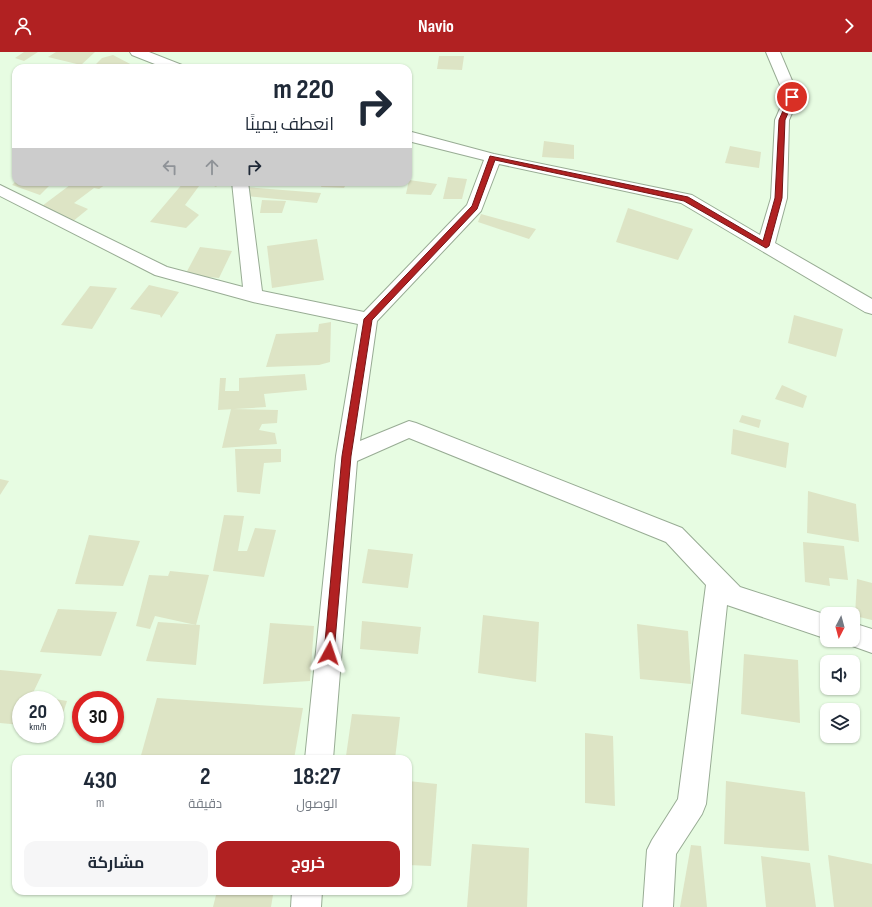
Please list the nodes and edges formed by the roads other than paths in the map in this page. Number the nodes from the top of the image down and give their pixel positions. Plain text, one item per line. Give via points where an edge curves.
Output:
1 (137, 52) edge
2 (773, 52) edge
3 (167, 64) edge
4 (412, 137) edge
5 (492, 158) junction
6 (240, 186) edge
7 (0, 190) edge
8 (766, 246) junction
9 (253, 296) junction
10 (872, 306) edge
11 (368, 319) junction
12 (346, 456) junction
13 (718, 582) junction
14 (820, 625) edge
15 (860, 637) edge
16 (872, 641) edge
17 (319, 755) edge
18 (307, 895) edge
19 (306, 907) edge
20 (658, 907) edge

1 - 3 street
2 - 8 street via 792,97 782,120 779,198
4 - 5 street
5 - 8 street via 686,199
5 - 11 street via 475,207
6 - 9 street
7 - 9 street via 161,271
8 - 10 street
9 - 11 street
11 - 12 street
12 - 13 street via 409,429 674,535
12 - 17 street
13 - 14 street via 732,596
13 - 20 street via 692,804 662,850
15 - 16 street
18 - 19 street

